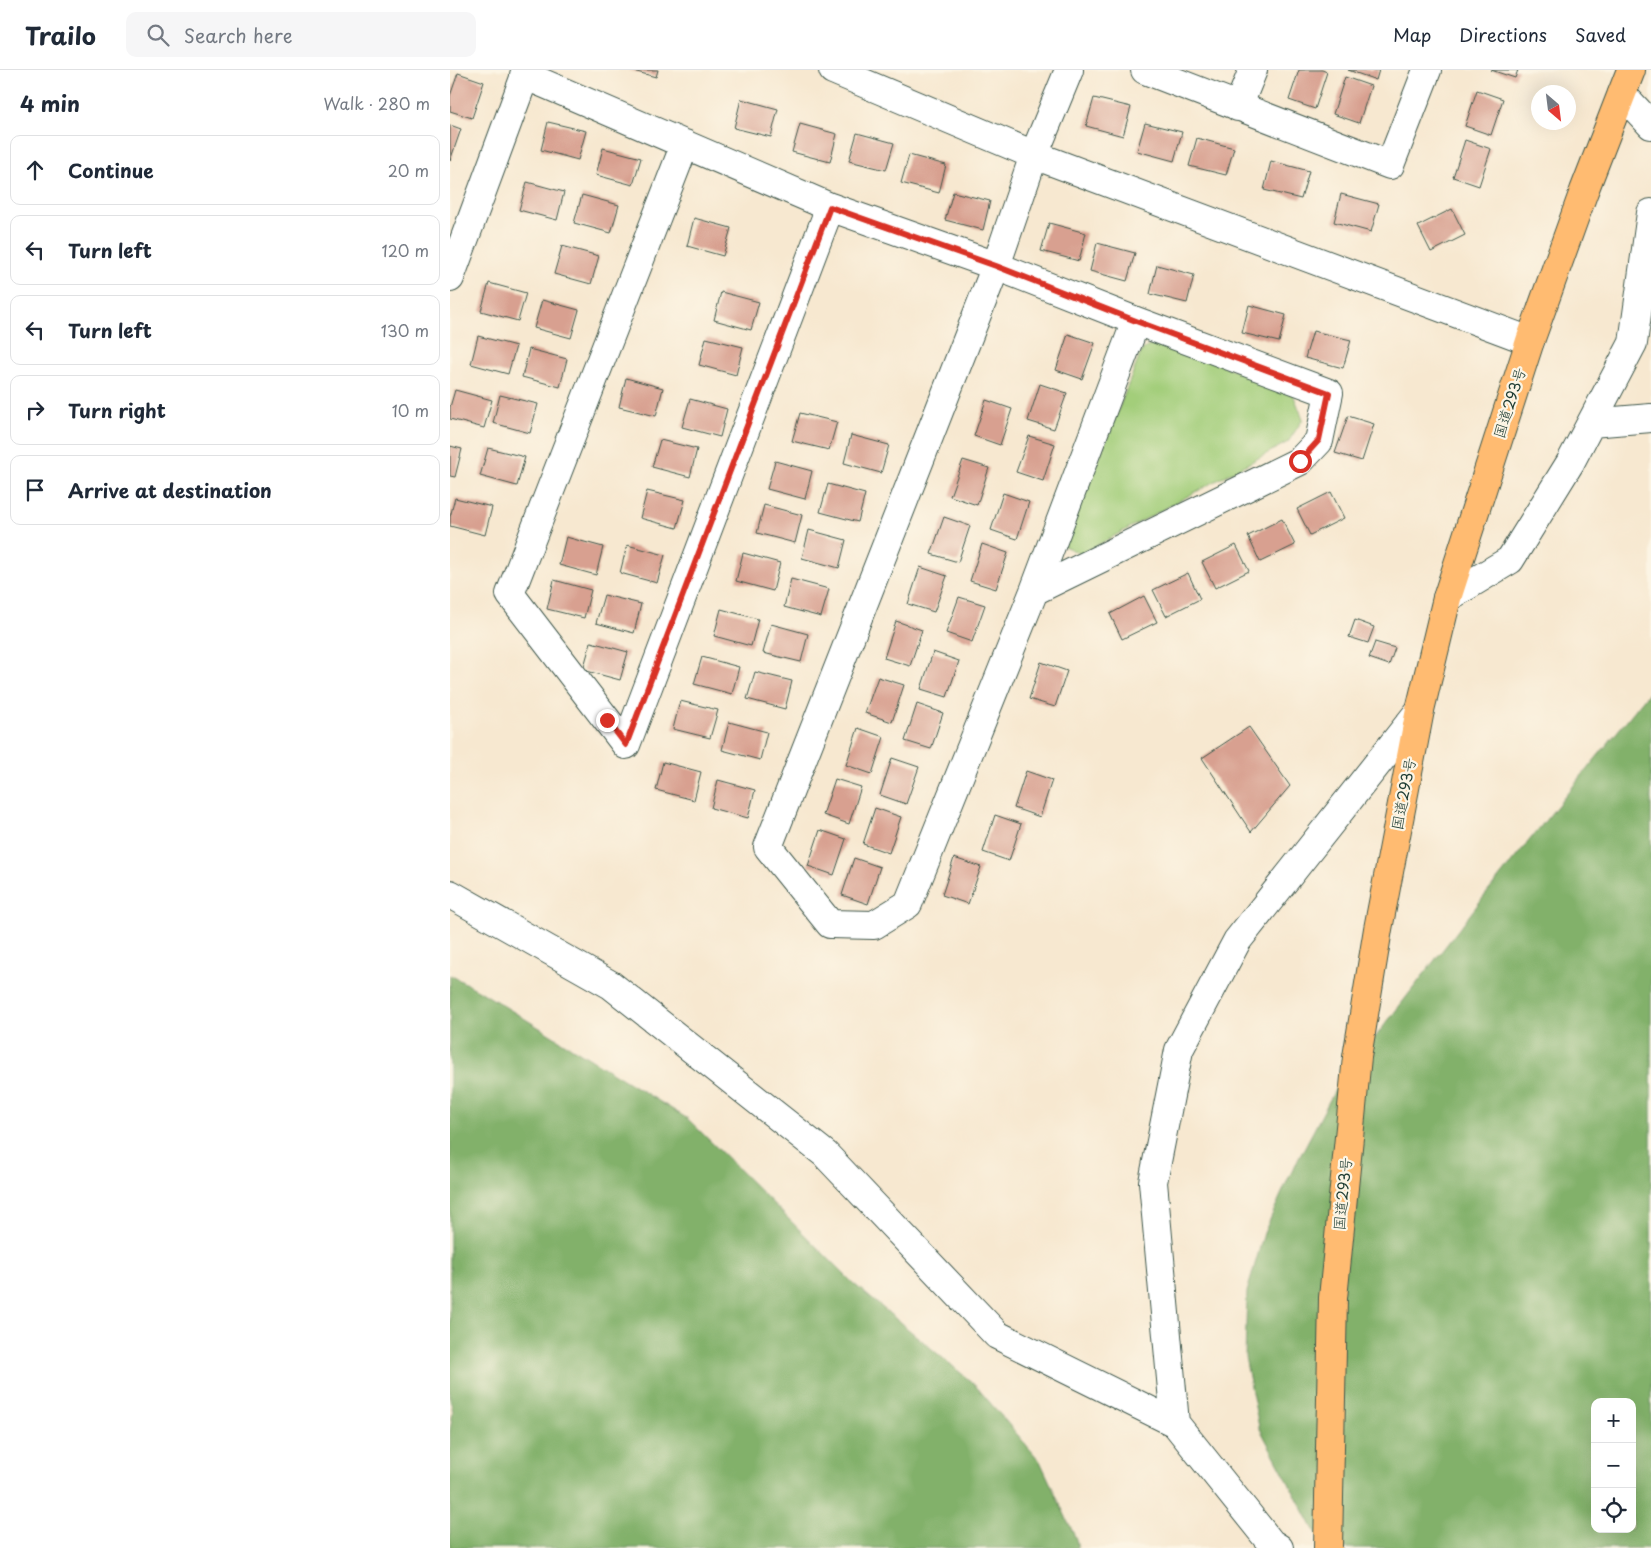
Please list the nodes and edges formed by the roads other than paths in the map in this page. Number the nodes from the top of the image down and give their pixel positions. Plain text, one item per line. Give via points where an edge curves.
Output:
1 (833, 70) edge
2 (1069, 70) edge
3 (1145, 70) edge
4 (1253, 70) edge
5 (1427, 70) edge
6 (526, 73) edge
7 (1626, 82) edge
8 (1238, 107) junction
9 (1651, 125) edge
10 (685, 144) junction
11 (1034, 155) junction
12 (830, 207) junction
13 (1651, 213) edge
14 (1648, 259) edge
15 (996, 266) junction
16 (450, 278) edge
17 (1136, 321) junction
18 (1530, 341) junction
19 (1651, 418) edge
20 (1590, 423) junction
21 (1034, 591) junction
22 (1447, 598) junction
23 (1420, 710) junction
24 (450, 894) edge
25 (1175, 1423) junction
26 (1279, 1548) edge
27 (1328, 1548) edge

1 - 11 street
2 - 11 street
3 - 8 street
4 - 8 street
5 - 8 street via 1390,165
6 - 10 street
6 - 16 street
7 - 9 street
7 - 18 highway, 国道293号
10 - 12 street
10 - 12 street via 510,594 626,745
11 - 15 street
11 - 18 street
12 - 15 street
13 - 14 street
14 - 20 street via 1633,343
15 - 17 street
15 - 21 street via 768,847 830,924 874,925 908,904
17 - 21 street
17 - 21 street via 1329,393 1319,440 1300,461
18 - 22 highway, 国道293号
19 - 20 street
20 - 22 street via 1570,463 1510,560
22 - 23 highway, 国道293号
23 - 25 street via 1237,941 1180,1050 1153,1182
23 - 27 highway, 国道293号 via 1357,1057 1332,1298
24 - 25 street via 611,985 825,1154 997,1335
25 - 26 street via 1270,1543

